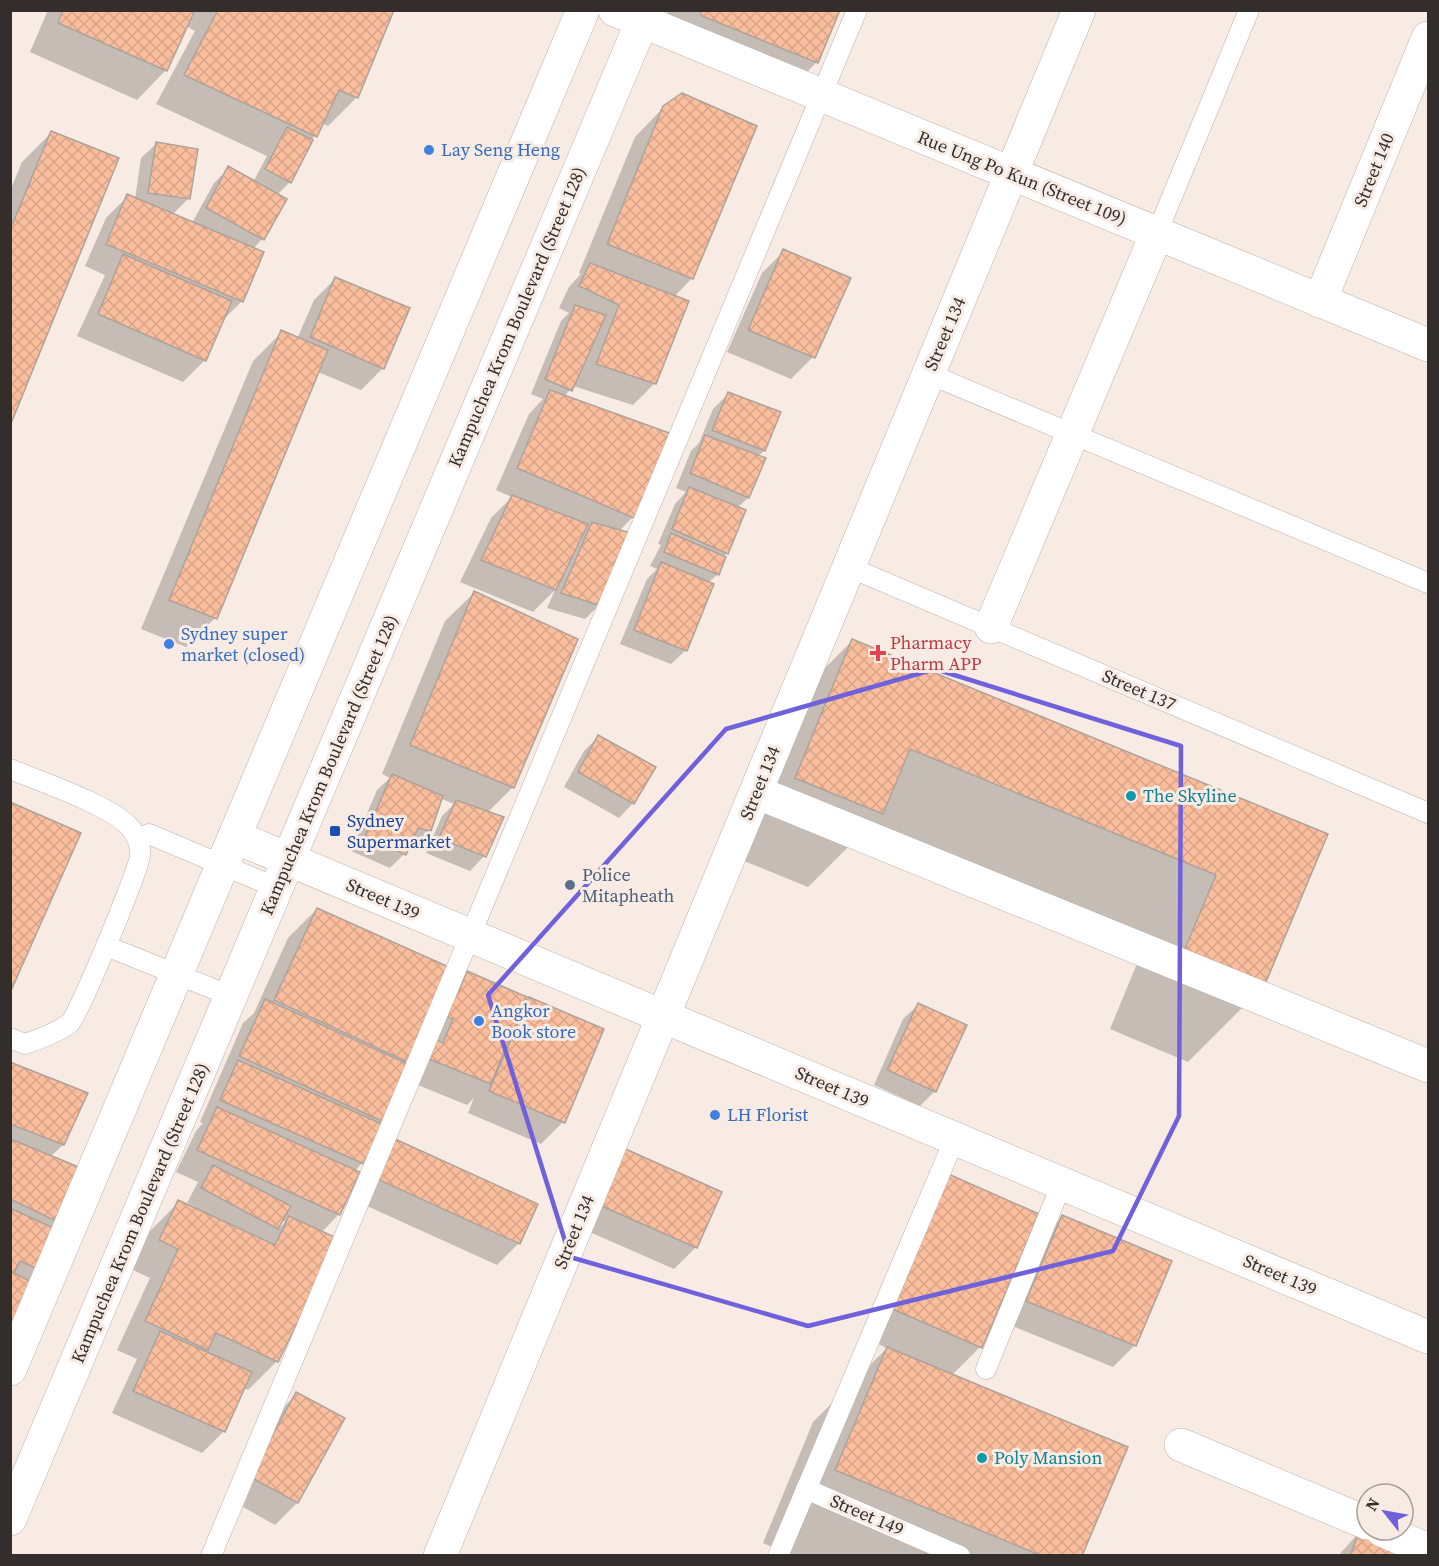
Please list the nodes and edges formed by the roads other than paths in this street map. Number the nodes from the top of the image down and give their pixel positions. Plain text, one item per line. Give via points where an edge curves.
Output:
1 (583, 10) edge
2 (856, 10) edge
3 (1079, 10) edge
4 (1249, 10) edge
5 (635, 14) edge
6 (1428, 38) edge
7 (820, 95) junction
8 (1012, 174) junction
9 (1157, 233) junction
10 (1320, 301) junction
11 (1428, 345) edge
12 (929, 374) junction
13 (1073, 434) junction
14 (849, 567) junction
15 (1428, 583) edge
16 (992, 627) junction
17 (10, 769) edge
18 (756, 792) junction
19 (1428, 813) edge
20 (138, 839) junction
21 (229, 851) junction
22 (283, 874) junction
23 (471, 936) junction
24 (106, 946) junction
25 (177, 973) junction
26 (231, 996) junction
27 (663, 1016) junction
28 (10, 1038) edge
29 (1428, 1066) edge
30 (955, 1138) junction
31 (1062, 1183) junction
32 (1428, 1337) edge
33 (10, 1369) edge
34 (986, 1369) dead end
35 (1181, 1445) dead end
36 (806, 1489) junction
37 (1355, 1518) edge
38 (10, 1519) edge
39 (1410, 1542) edge
40 (1428, 1550) edge
41 (211, 1556) edge
42 (440, 1556) edge
43 (778, 1556) edge
44 (960, 1556) edge

1 - 21 street
2 - 7 lane
3 - 8 street, Street 134
4 - 9 lane
5 - 7 street, Rue Ung Po Kun (Street 109)
5 - 22 street, Kampuchea Krom Boulevard (Street 128)
6 - 10 street, Street 140
7 - 8 street, Rue Ung Po Kun (Street 109)
7 - 23 lane
8 - 9 street, Rue Ung Po Kun (Street 109)
8 - 12 street, Street 134
9 - 10 street, Rue Ung Po Kun (Street 109)
9 - 13 street
10 - 11 street, Rue Ung Po Kun (Street 109)
12 - 13 lane
12 - 14 street, Street 134
13 - 15 lane
13 - 16 street
14 - 16 lane, Street 137
14 - 18 street, Street 134
16 - 19 lane, Street 137
17 - 20 lane via 104,808 131,827
18 - 27 street, Street 134
18 - 29 street
20 - 21 lane via 149,834
20 - 24 lane via 140,856
21 - 22 street, Street 139
21 - 25 street
22 - 23 street, Street 139
22 - 26 street, Kampuchea Krom Boulevard (Street 128)
23 - 27 street, Street 139
23 - 41 lane
24 - 25 lane
24 - 28 lane via 72,1022 25,1044
25 - 26 lane
25 - 33 street
26 - 38 street, Kampuchea Krom Boulevard (Street 128)
27 - 30 street, Street 139
27 - 42 street, Street 134
30 - 31 street, Street 139
30 - 36 lane
31 - 32 street, Street 139
31 - 34 lane
35 - 37 street
36 - 43 lane
36 - 44 lane, Street 149
39 - 40 street

